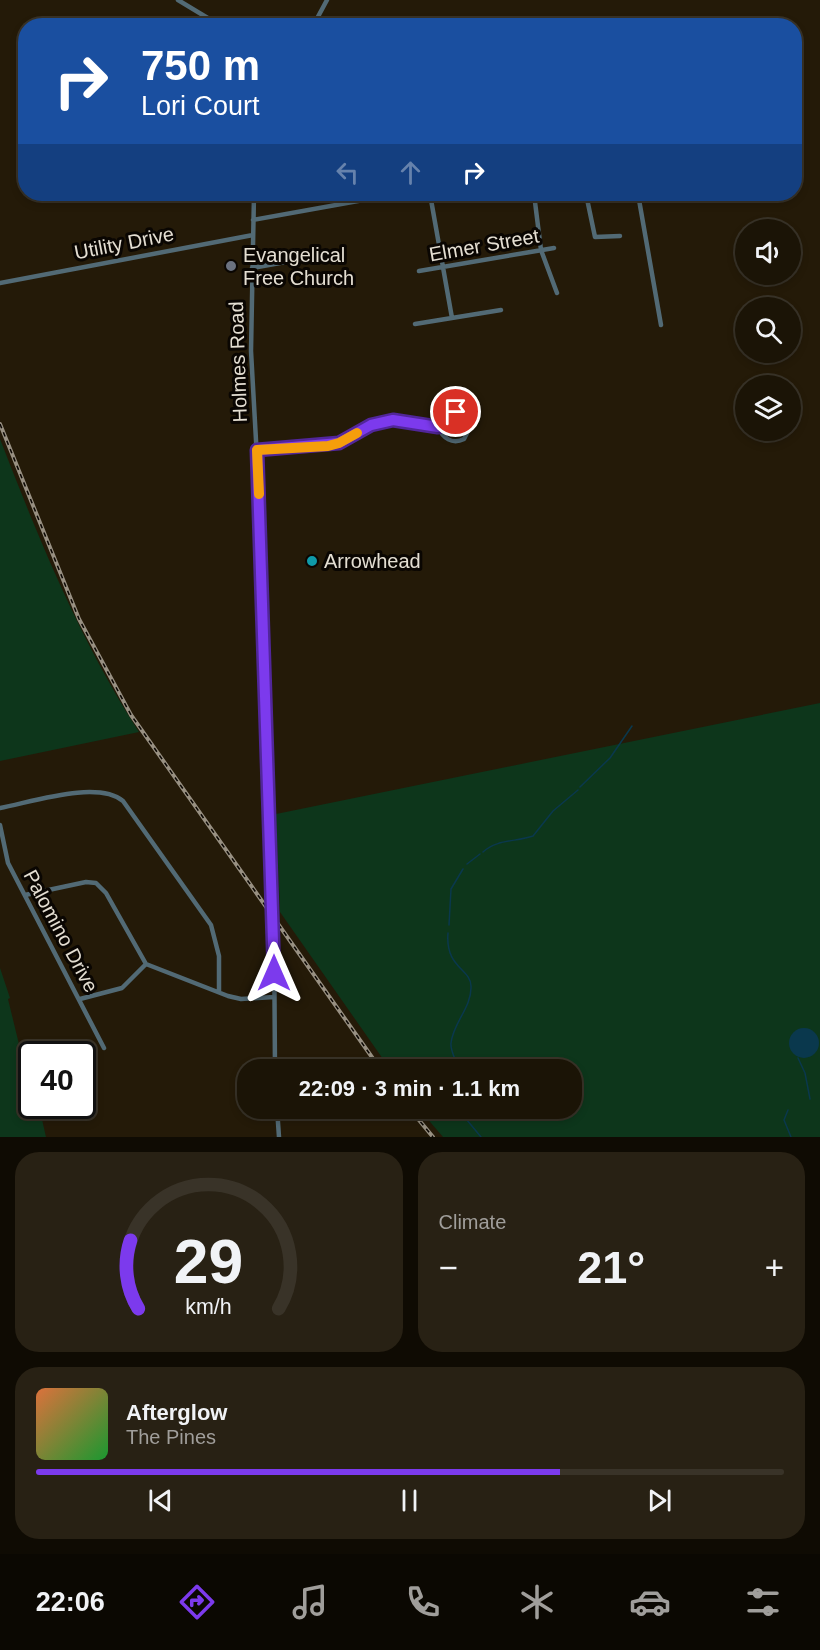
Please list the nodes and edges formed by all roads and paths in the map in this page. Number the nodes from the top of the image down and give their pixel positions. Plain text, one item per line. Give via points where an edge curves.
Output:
1 (178, 0) edge
2 (327, 0) edge
3 (209, 18) edge
4 (317, 18) edge
5 (254, 201) edge
6 (358, 201) edge
7 (431, 201) edge
8 (535, 201) edge
9 (587, 201) edge
10 (639, 201) edge
11 (253, 220) junction
12 (253, 235) junction
13 (620, 236) dead end
14 (554, 248) dead end
15 (542, 250) junction
16 (330, 254) dead end
17 (444, 266) junction
18 (252, 268) junction
19 (419, 271) dead end
20 (0, 283) edge
21 (557, 293) dead end
22 (501, 310) dead end
23 (453, 318) junction
24 (415, 324) dead end
25 (661, 325) dead end
26 (438, 427) junction
27 (257, 450) junction
28 (0, 808) edge
29 (0, 825) edge
30 (25, 895) junction
31 (146, 964) junction
32 (219, 992) junction
33 (274, 997) junction
34 (80, 999) junction
35 (104, 1048) dead end
36 (275, 1059) edge
37 (278, 1119) edge
38 (279, 1137) edge

1 - 3 street
2 - 4 street
5 - 11 street, Holmes Road
6 - 11 street
7 - 17 street
8 - 15 street
9 - 13 street via 595,237
10 - 25 street
11 - 12 street, Holmes Road
12 - 18 street, Holmes Road
12 - 20 street, Utility Drive
14 - 15 street, Elmer Street
15 - 17 street, Elmer Street
15 - 21 street
16 - 18 street
17 - 19 street, Elmer Street
17 - 23 street
18 - 27 street, Holmes Road via 251,351
22 - 23 street
23 - 24 street
26 - 26 street via 453,442 464,439 470,427 464,415 456,412 447,415
26 - 27 street via 393,420 371,425 339,443
27 - 33 street, Holmes Road, bridge
28 - 32 street via 92,791 111,793 123,801 211,925 219,956
29 - 30 street, Palomino Drive via 7,859
30 - 31 street via 96,883 106,893
30 - 34 street, Palomino Drive
31 - 32 street
31 - 34 street via 122,988
32 - 33 street via 241,999
33 - 36 street, Holmes Road
34 - 35 street, Palomino Drive
37 - 38 street

